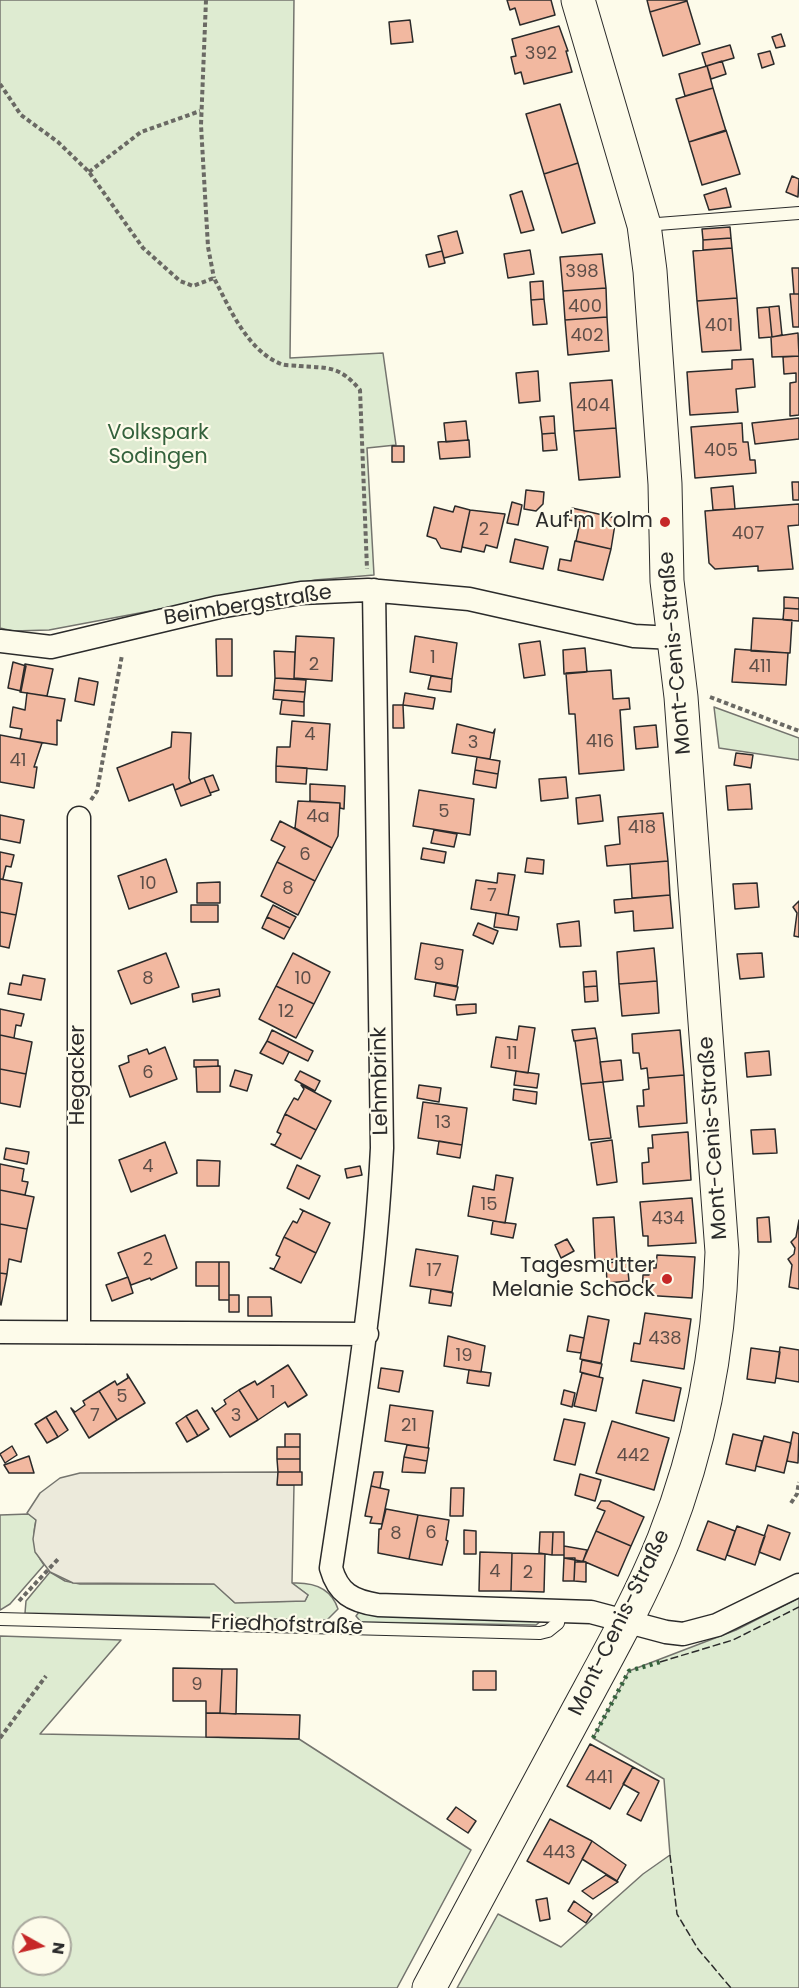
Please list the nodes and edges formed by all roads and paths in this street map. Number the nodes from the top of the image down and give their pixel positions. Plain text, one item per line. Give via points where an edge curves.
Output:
1 (206, 0) edge
2 (578, 0) edge
3 (0, 84) edge
4 (200, 111) junction
5 (89, 172) junction
6 (799, 213) edge
7 (644, 225) junction
8 (214, 278) junction
9 (366, 560) dead end
10 (374, 590) junction
11 (126, 628) junction
12 (674, 638) junction
13 (0, 641) edge
14 (681, 697) junction
15 (799, 731) edge
16 (97, 791) dead end
17 (79, 818) dead end
18 (0, 1332) edge
19 (79, 1332) junction
20 (367, 1334) junction
21 (799, 1482) edge
22 (791, 1503) dead end
23 (59, 1558) dead end
24 (331, 1568) joint
25 (799, 1585) edge
26 (21, 1598) dead end
27 (560, 1610) junction
28 (0, 1619) edge
29 (626, 1619) junction
30 (46, 1676) dead end
31 (0, 1738) edge
32 (429, 1988) edge

1 - 4 path
2 - 7 main road, Mont-Cenis-Straße
3 - 5 path via 21,115 58,142
4 - 5 path via 141,132
4 - 8 path via 208,248
5 - 8 path via 143,248 180,281 194,286
6 - 7 lane
7 - 12 main road, Mont-Cenis-Straße
8 - 9 path via 233,316 254,344 282,365 333,368 347,374 360,390
10 - 11 street, Beimbergstraße via 301,593
10 - 12 street, Beimbergstraße via 469,599 634,636
10 - 20 street, Lehmbrink via 382,1148
11 - 13 street, Beimbergstraße via 51,647
11 - 16 path
12 - 14 main road, Mont-Cenis-Straße
14 - 15 path via 713,697
14 - 29 main road, Mont-Cenis-Straße via 722,1242 721,1284 709,1381 689,1465 663,1541
17 - 19 street, Hegacker
18 - 19 street
19 - 20 street
20 - 24 street, Lehmbrink
21 - 22 path
23 - 26 path
24 - 27 street, Friedhofstraße via 341,1591 364,1603
25 - 29 street, Friedhofstraße via 696,1632 666,1632
27 - 28 lane, Friedhofstraße via 558,1623 540,1634
27 - 29 street, Friedhofstraße
29 - 32 main road, Mont-Cenis-Straße
30 - 31 path

